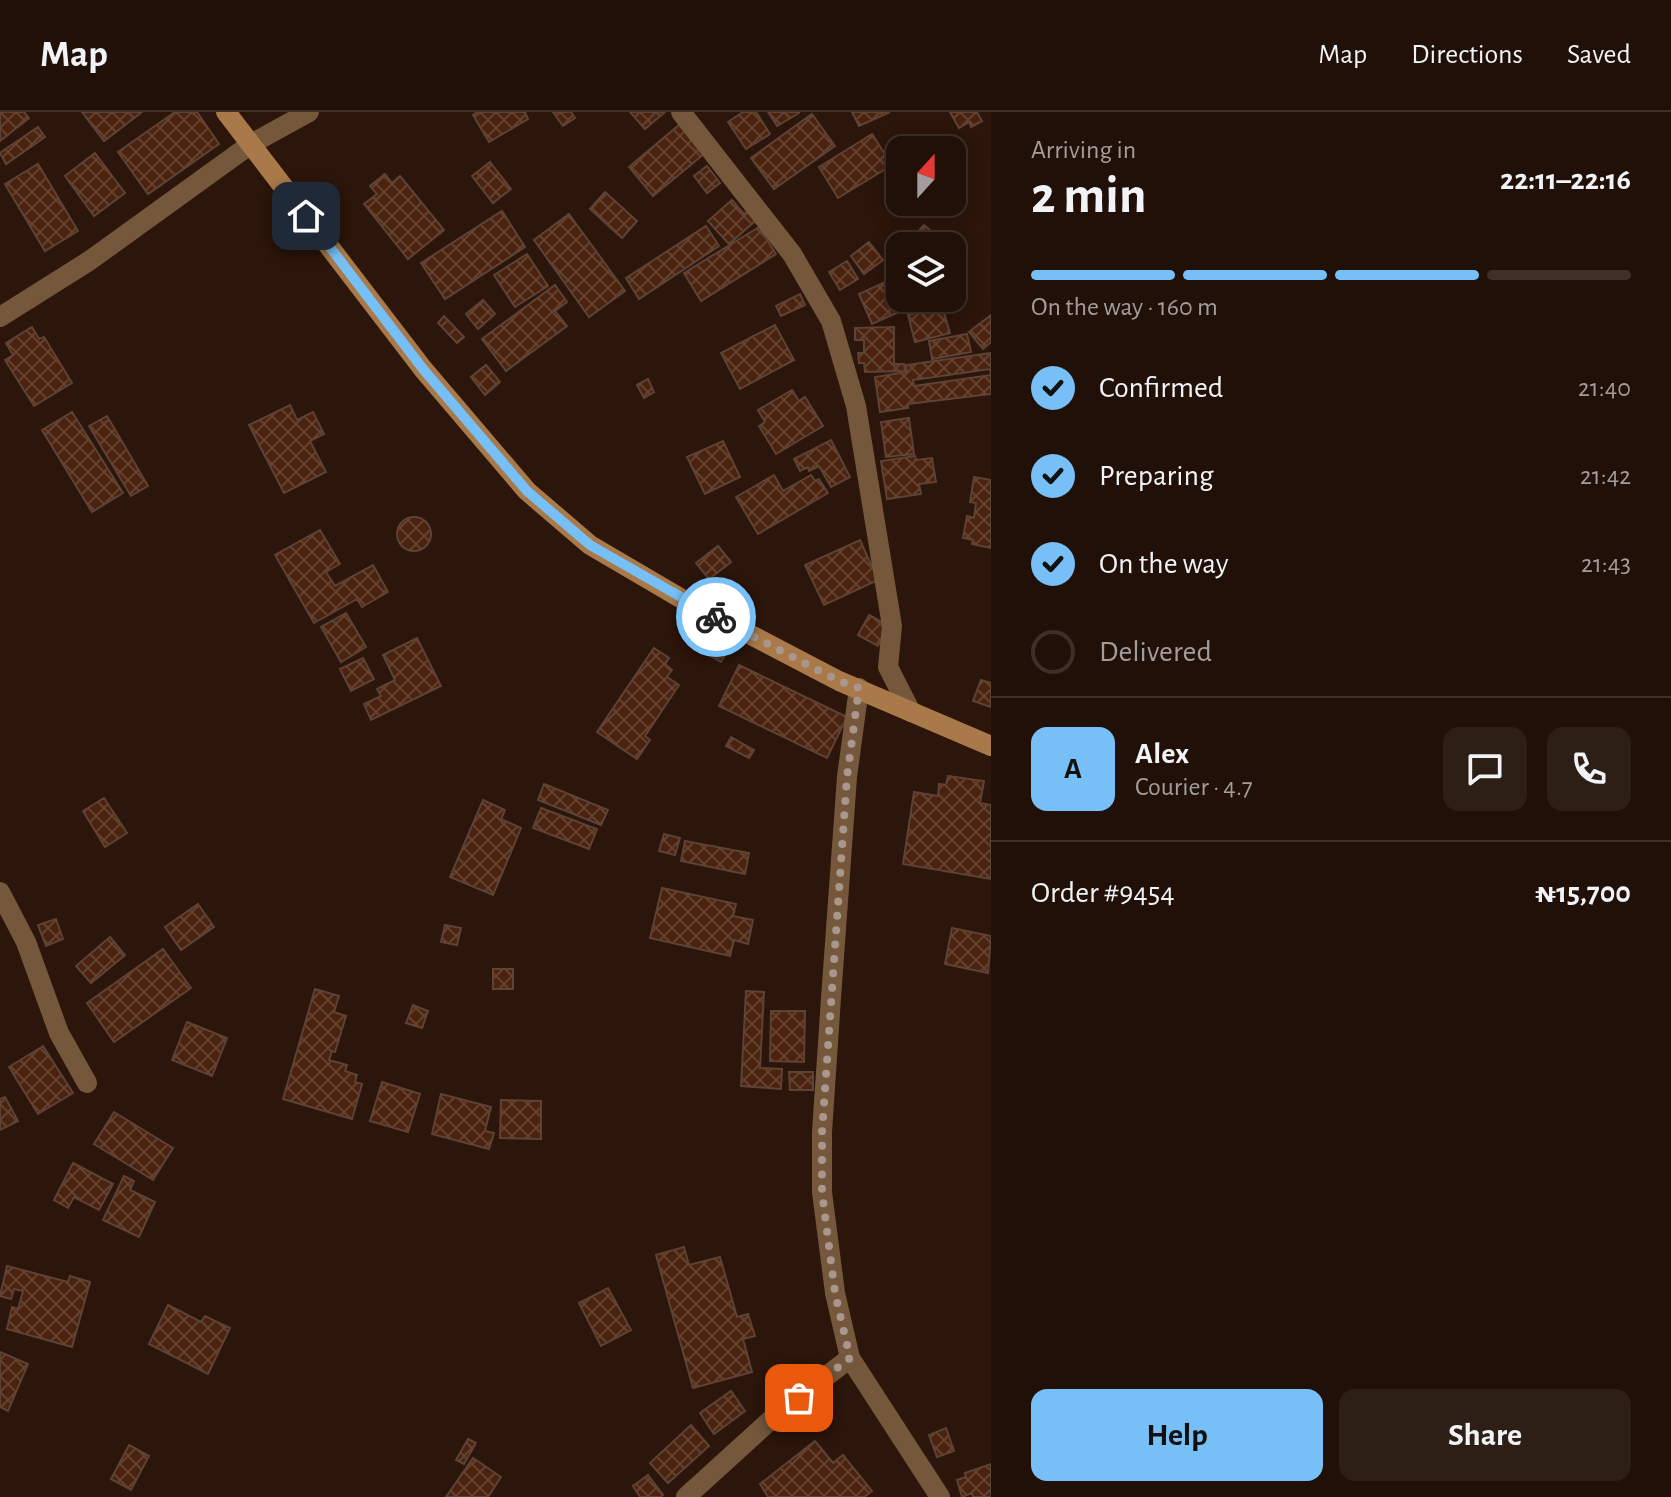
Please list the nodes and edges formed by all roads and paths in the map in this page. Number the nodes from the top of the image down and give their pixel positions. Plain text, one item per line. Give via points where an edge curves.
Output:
1 (226, 112) edge
2 (309, 112) edge
3 (681, 112) edge
4 (251, 144) junction
5 (0, 317) edge
6 (859, 688) junction
7 (911, 712) junction
8 (991, 746) edge
9 (0, 892) edge
10 (87, 1083) dead end
11 (850, 1358) junction
12 (686, 1497) edge
13 (940, 1497) edge

1 - 4 street
2 - 4 street
3 - 7 street via 792,254 831,321 856,406 892,626 888,667
4 - 5 street via 89,261
4 - 6 street via 423,369 527,491 603,553
6 - 7 street
6 - 11 street via 847,777 822,1132 822,1192
7 - 8 street
9 - 10 street via 26,942 59,1033
11 - 12 street via 776,1415
11 - 13 street

